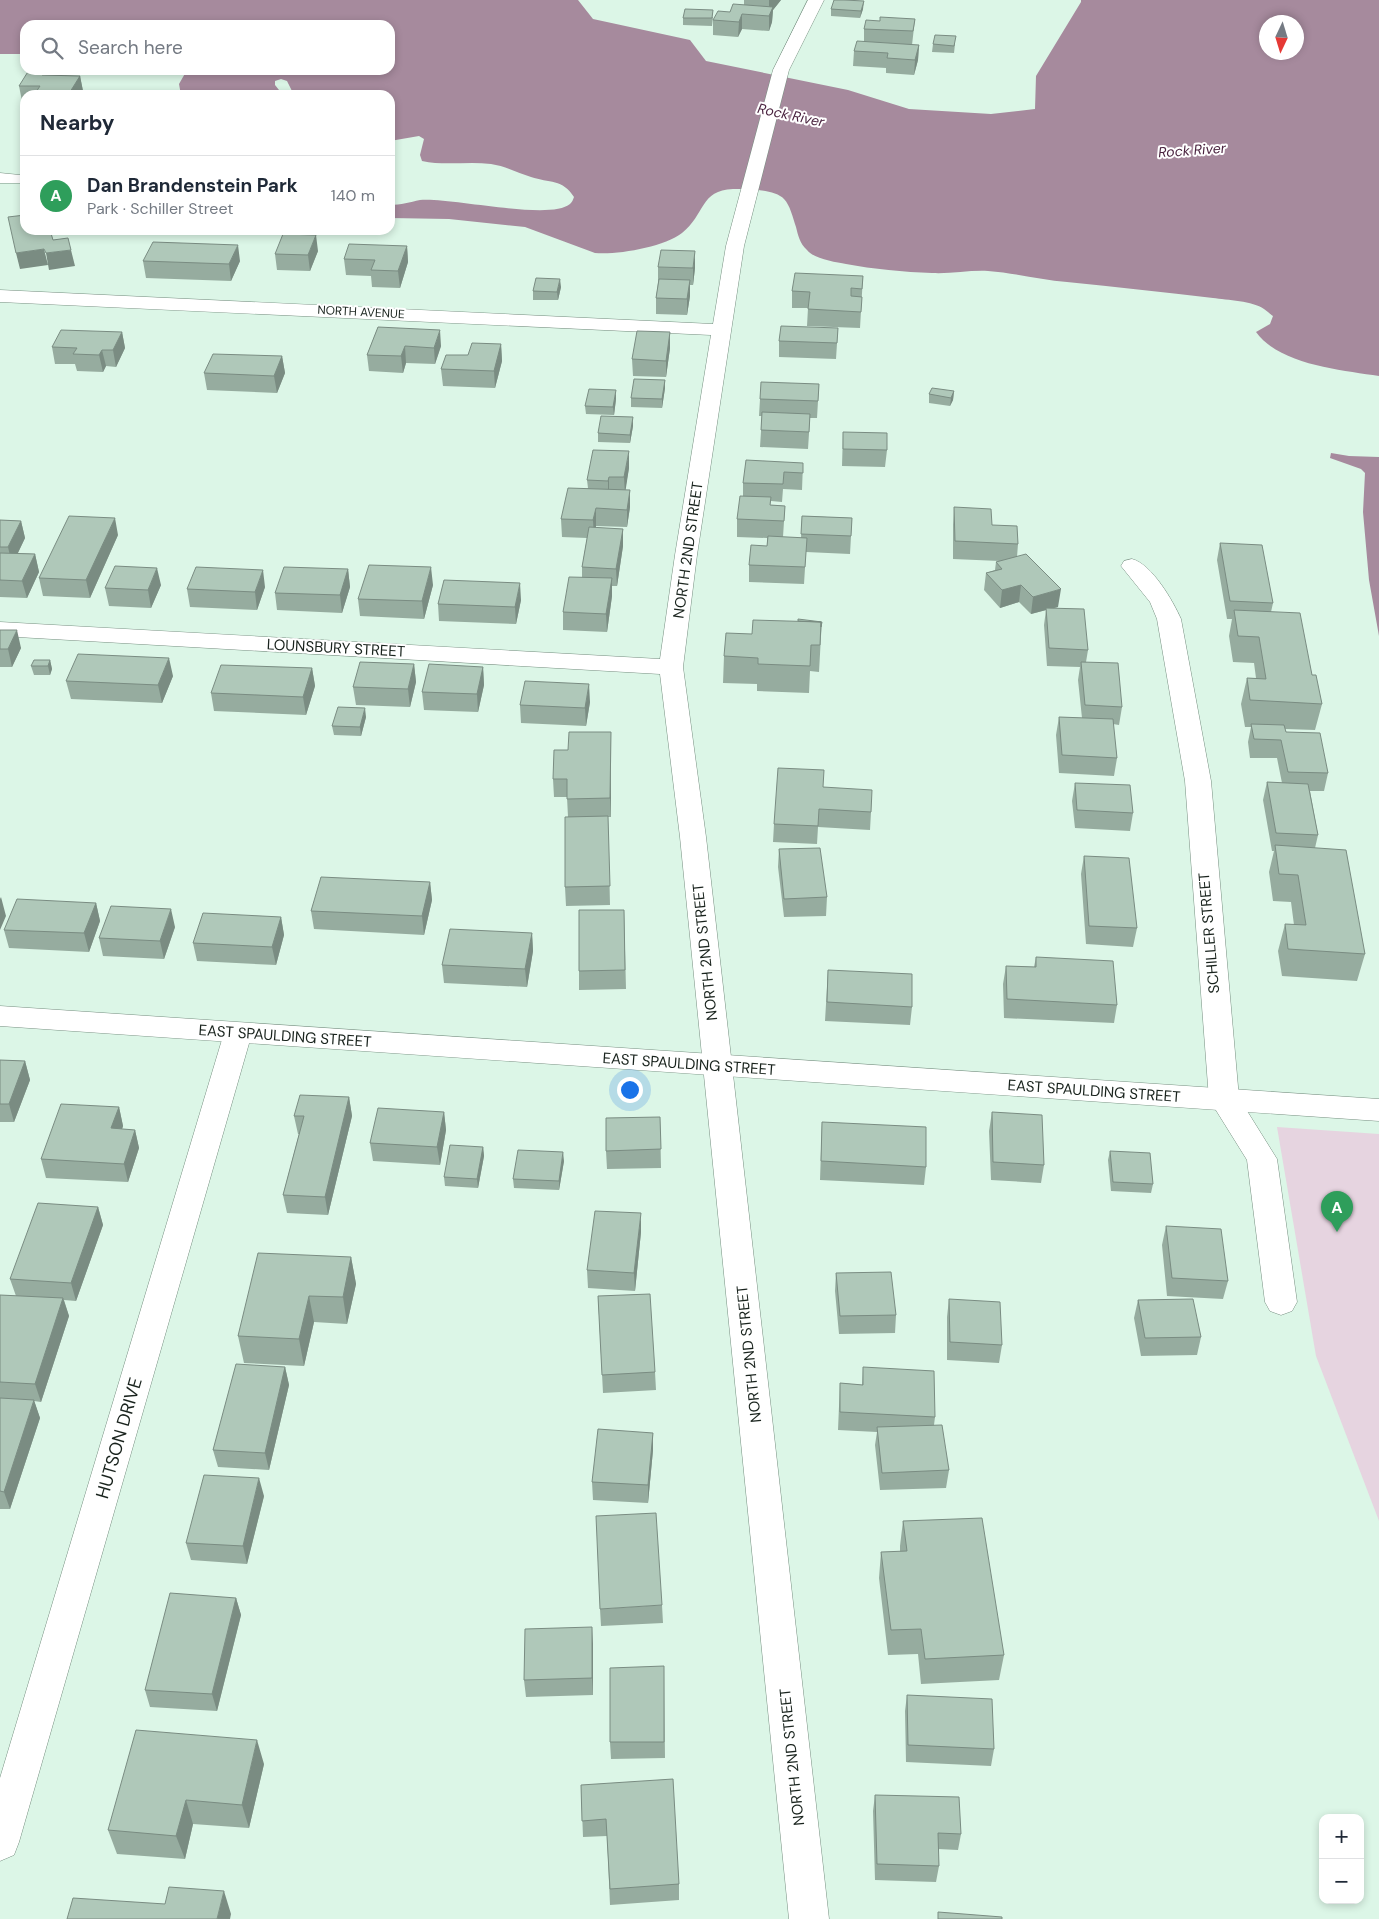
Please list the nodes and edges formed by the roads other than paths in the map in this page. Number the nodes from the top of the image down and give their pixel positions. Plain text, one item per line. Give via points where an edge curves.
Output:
1 (816, 0) edge
2 (0, 296) edge
3 (723, 330) junction
4 (1132, 566) dead end
5 (0, 629) edge
6 (671, 667) junction
7 (0, 1016) edge
8 (238, 1033) junction
9 (718, 1066) junction
10 (1224, 1099) junction
11 (1379, 1110) edge
12 (1281, 1302) dead end
13 (0, 1842) edge
14 (809, 1919) edge

1 - 3 street, NORTH 2ND STREET via 781,70 736,246
2 - 3 street, NORTH AVENUE
3 - 6 street, NORTH 2ND STREET
4 - 10 street, SCHILLER STREET via 1161,600 1169,618 1196,772
5 - 6 street, LOUNSBURY STREET
6 - 9 street, NORTH 2ND STREET
7 - 8 street, EAST SPAULDING STREET
8 - 9 street, EAST SPAULDING STREET
8 - 13 street, HUTSON DRIVE
9 - 10 street, EAST SPAULDING STREET
9 - 14 street, NORTH 2ND STREET
10 - 11 street, EAST SPAULDING STREET
10 - 12 street, SCHILLER STREET via 1262,1159

